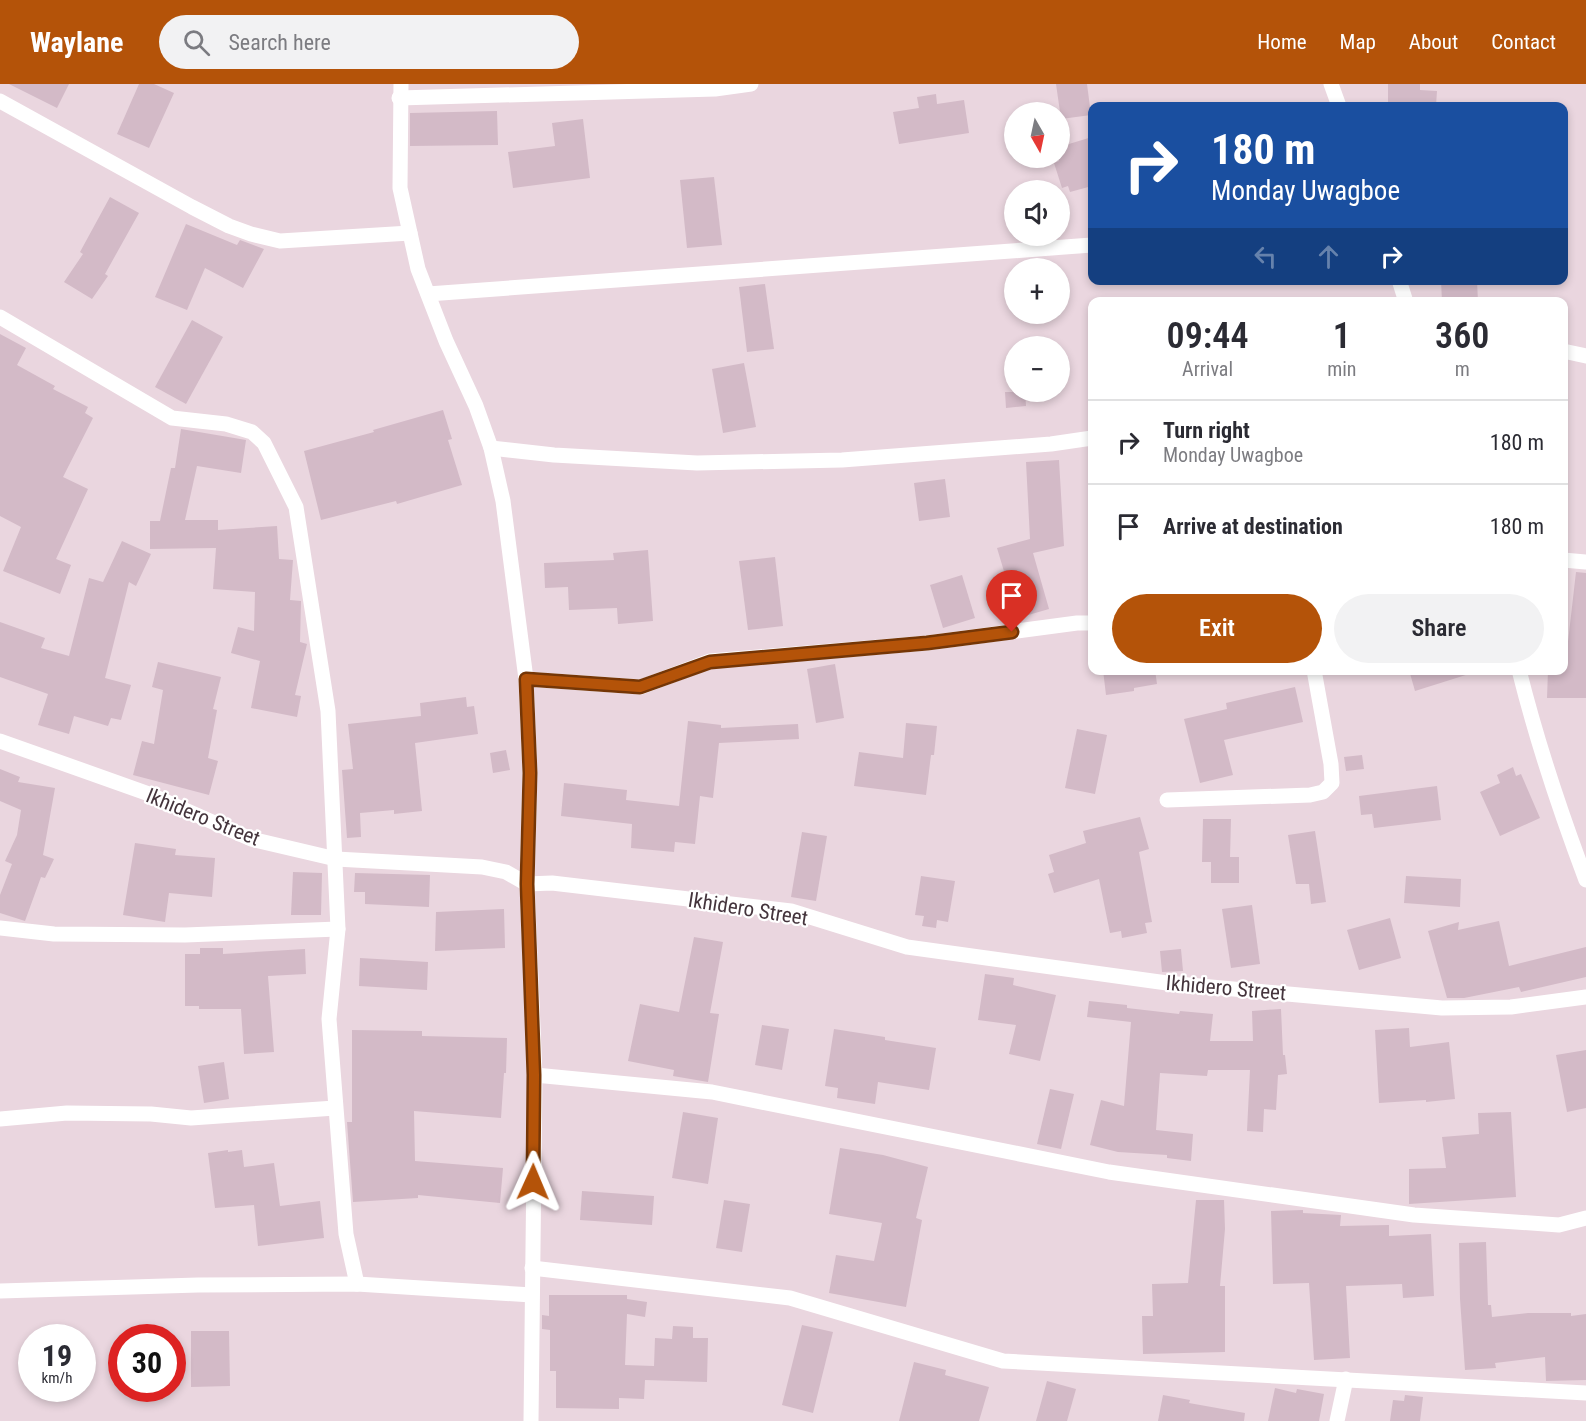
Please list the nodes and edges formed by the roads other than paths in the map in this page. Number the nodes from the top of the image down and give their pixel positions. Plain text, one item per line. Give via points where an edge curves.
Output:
1 (751, 84) edge
2 (1331, 84) edge
3 (400, 91) edge
4 (0, 101) edge
5 (1338, 102) edge
6 (410, 233) junction
7 (1088, 245) edge
8 (428, 294) junction
9 (0, 317) edge
10 (1568, 352) edge
11 (1586, 356) edge
12 (1088, 439) edge
13 (491, 448) junction
14 (1568, 560) edge
15 (1586, 562) edge
16 (1088, 623) edge
17 (1315, 675) edge
18 (1520, 675) edge
19 (526, 679) junction
20 (0, 741) edge
21 (1167, 800) dead end
22 (336, 859) junction
23 (1586, 880) edge
24 (527, 884) junction
25 (0, 928) edge
26 (338, 929) junction
27 (1586, 997) edge
28 (534, 1075) junction
29 (335, 1108) junction
30 (0, 1119) edge
31 (1586, 1218) edge
32 (532, 1268) junction
33 (357, 1284) junction
34 (0, 1291) edge
35 (532, 1295) junction
36 (1346, 1379) junction
37 (1586, 1394) edge
38 (531, 1421) edge
39 (1337, 1421) edge

1 - 3 street via 715,89
2 - 5 street
3 - 6 street via 400,188
4 - 6 street via 192,207 251,234 280,241
6 - 8 street
7 - 8 street
8 - 13 street
9 - 22 street via 172,418 226,424 252,432 264,443 296,507 328,711
10 - 11 street
12 - 13 street via 842,460 697,464
13 - 19 street
14 - 15 street
16 - 19 street via 927,643 710,662 640,687
17 - 21 street via 1331,764 1332,783 1323,792
18 - 23 street via 1534,728
19 - 24 street via 530,773
20 - 22 street, Ikhidero Street via 149,794 251,839
22 - 24 street, Ikhidero Street via 482,867 506,872
22 - 26 street
24 - 27 street, Ikhidero Street via 552,882 791,911 907,947 1167,983 1442,1008 1511,1007
24 - 28 street
25 - 26 street via 54,934 185,935
26 - 29 street via 329,1019
28 - 31 street via 712,1092 1109,1172 1414,1215 1559,1225
28 - 32 street
29 - 30 street via 191,1118 67,1113
29 - 33 street via 346,1234
32 - 35 street
32 - 36 street via 790,1298 1003,1362
33 - 34 street
33 - 35 street
35 - 38 street
36 - 37 street
36 - 39 street

